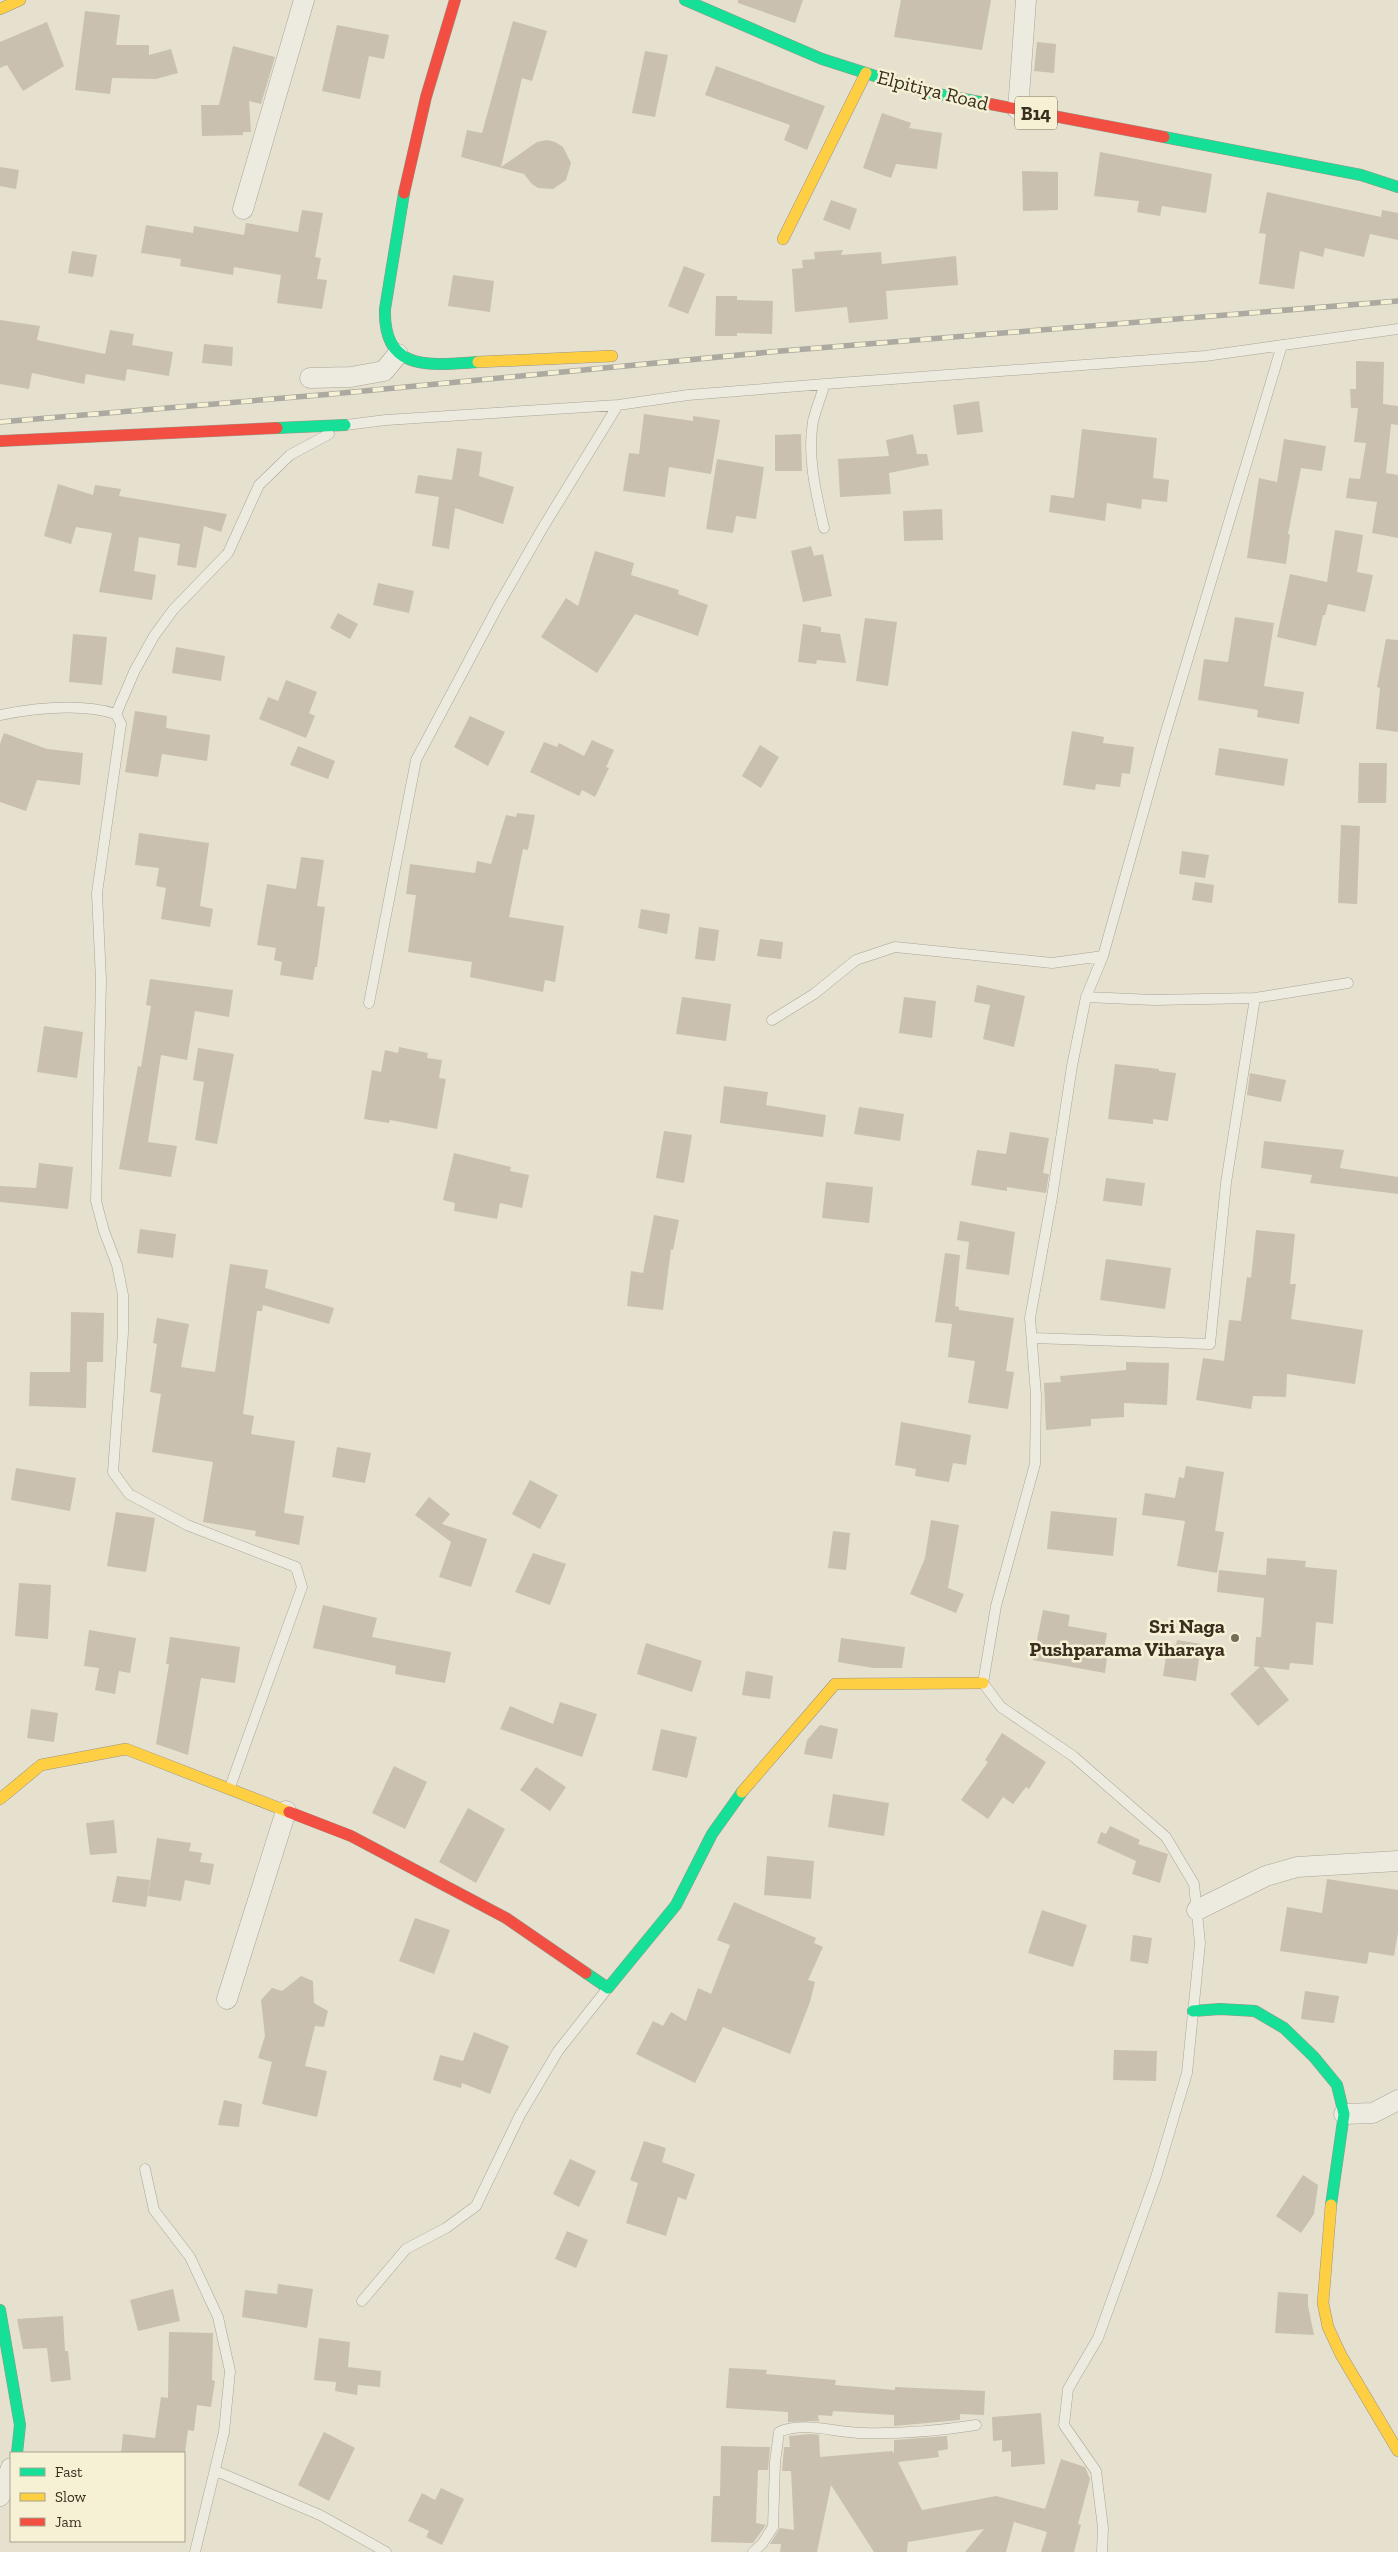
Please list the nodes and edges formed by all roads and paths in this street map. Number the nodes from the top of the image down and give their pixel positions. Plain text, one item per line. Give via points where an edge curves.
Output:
1 (20, 0) edge
2 (304, 0) edge
3 (455, 0) edge
4 (685, 0) edge
5 (1026, 0) edge
6 (0, 10) edge
7 (866, 73) junction
8 (1018, 110) junction
9 (1398, 187) edge
10 (242, 209) dead end
11 (783, 239) dead end
12 (1398, 329) edge
13 (1282, 344) junction
14 (398, 354) junction
15 (612, 356) dead end
16 (310, 378) dead end
17 (825, 384) junction
18 (618, 405) junction
19 (345, 425) junction
20 (0, 441) edge
21 (824, 528) dead end
22 (116, 714) junction
23 (0, 715) edge
24 (1102, 956) junction
25 (1348, 983) dead end
26 (1086, 996) junction
27 (1255, 998) junction
28 (369, 1003) dead end
29 (772, 1020) dead end
30 (1032, 1338) junction
31 (983, 1682) junction
32 (229, 1789) junction
33 (0, 1799) edge
34 (286, 1812) junction
35 (1398, 1861) edge
36 (1197, 1910) junction
37 (608, 1988) junction
38 (227, 1999) dead end
39 (1193, 2011) junction
40 (1398, 2100) edge
41 (1344, 2114) junction
42 (145, 2169) dead end
43 (362, 2301) dead end
44 (0, 2310) edge
45 (976, 2425) dead end
46 (1398, 2451) edge
47 (16, 2452) edge
48 (10, 2471) edge
49 (216, 2471) junction
50 (0, 2496) edge
51 (195, 2552) edge
52 (386, 2552) edge
53 (754, 2552) edge
54 (1102, 2552) edge

1 - 6 street
2 - 10 street
3 - 14 street via 431,71 397,228 385,310 387,339
4 - 7 street, Elpitiya Road / B14 via 822,59
5 - 8 street
7 - 8 street, Elpitiya Road / B14 via 922,91
7 - 11 street
8 - 9 street, Elpitiya Road / B14 via 1361,175
12 - 13 lane
13 - 17 lane via 1205,356
13 - 24 lane
14 - 15 street via 425,365
14 - 16 street via 384,371 351,378
17 - 18 lane
17 - 21 lane via 813,421 812,460
18 - 19 lane
18 - 28 lane via 507,589 416,760
19 - 20 street
19 - 22 lane via 290,455 259,485 228,553 173,610 154,636
22 - 23 lane via 84,708
22 - 32 lane via 121,724 97,893 101,980 95,1170 96,1201 117,1265 123,1295 113,1472 129,1494 187,1525 296,1567 302,1587
24 - 26 lane
24 - 29 lane via 1052,963 895,947 856,960 814,994
25 - 27 lane
26 - 27 lane via 1154,1000
26 - 30 lane via 1030,1318
27 - 30 lane via 1226,1183 1210,1344
30 - 31 lane via 1036,1395 1035,1464 996,1606
31 - 36 lane via 1001,1706 1073,1756 1166,1838 1194,1884
31 - 37 street via 835,1684 752,1779 712,1834 676,1905
32 - 33 street via 126,1748 41,1765
32 - 34 street
34 - 37 street via 351,1836 506,1918
34 - 38 street
35 - 36 street via 1297,1867 1266,1876
36 - 39 lane via 1200,1943
37 - 43 lane via 558,2051 520,2115 476,2206 446,2228 406,2249
39 - 41 street via 1255,2011 1284,2028 1337,2085
39 - 54 lane via 1187,2073 1156,2177 1098,2338 1068,2389 1064,2425 1096,2471 1103,2528
40 - 41 street via 1373,2113
41 - 46 street via 1329,2219 1324,2303 1328,2327 1341,2355
42 - 49 lane via 154,2210 190,2257 218,2317 230,2371 224,2432
44 - 47 street via 20,2425
45 - 53 lane via 931,2432 862,2433 793,2426 779,2432 773,2527
48 - 50 street
49 - 51 lane
49 - 52 lane via 320,2514

